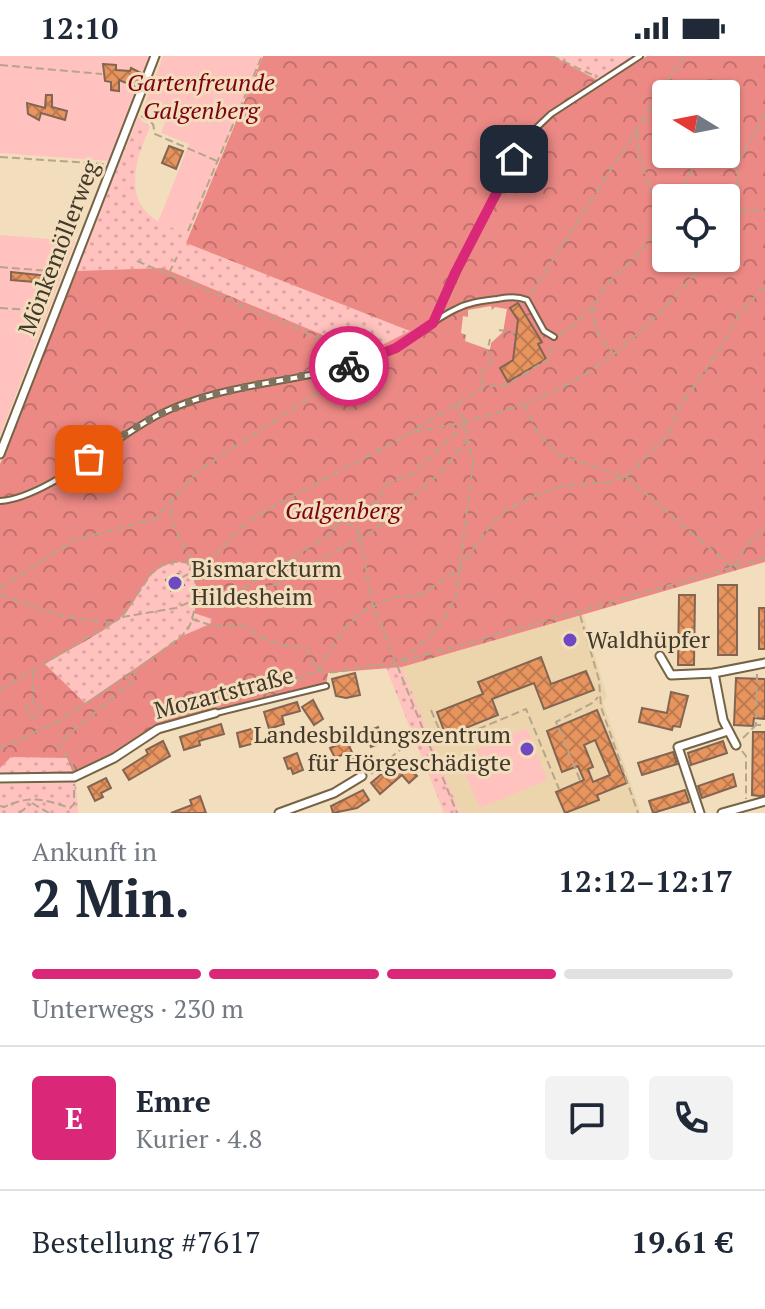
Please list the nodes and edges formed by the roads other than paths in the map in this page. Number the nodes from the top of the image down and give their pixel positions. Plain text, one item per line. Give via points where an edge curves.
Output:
1 (155, 56) edge
2 (640, 56) edge
3 (433, 323) junction
4 (554, 337) road end
5 (0, 454) edge
6 (0, 501) edge
7 (660, 656) dead end
8 (761, 664) edge
9 (714, 673) junction
10 (326, 686) dead end
11 (215, 713) joint
12 (728, 731) junction
13 (736, 745) road end
14 (362, 776) road end
15 (0, 778) edge
16 (765, 801) edge
17 (279, 813) edge
18 (700, 813) edge
19 (722, 813) edge

1 - 5 street, Mönkemöllerweg
2 - 3 lane via 531,133
3 - 4 lane via 476,302 508,297 527,300 544,331
3 - 6 lane via 361,363 249,384 160,414 44,486
7 - 9 street via 671,675
8 - 9 street
9 - 12 street
10 - 11 lane, Mozartstraße
11 - 15 street, Mozartstraße via 158,729 74,777
12 - 13 street
12 - 18 street via 678,747
14 - 17 street via 334,793
16 - 19 street

